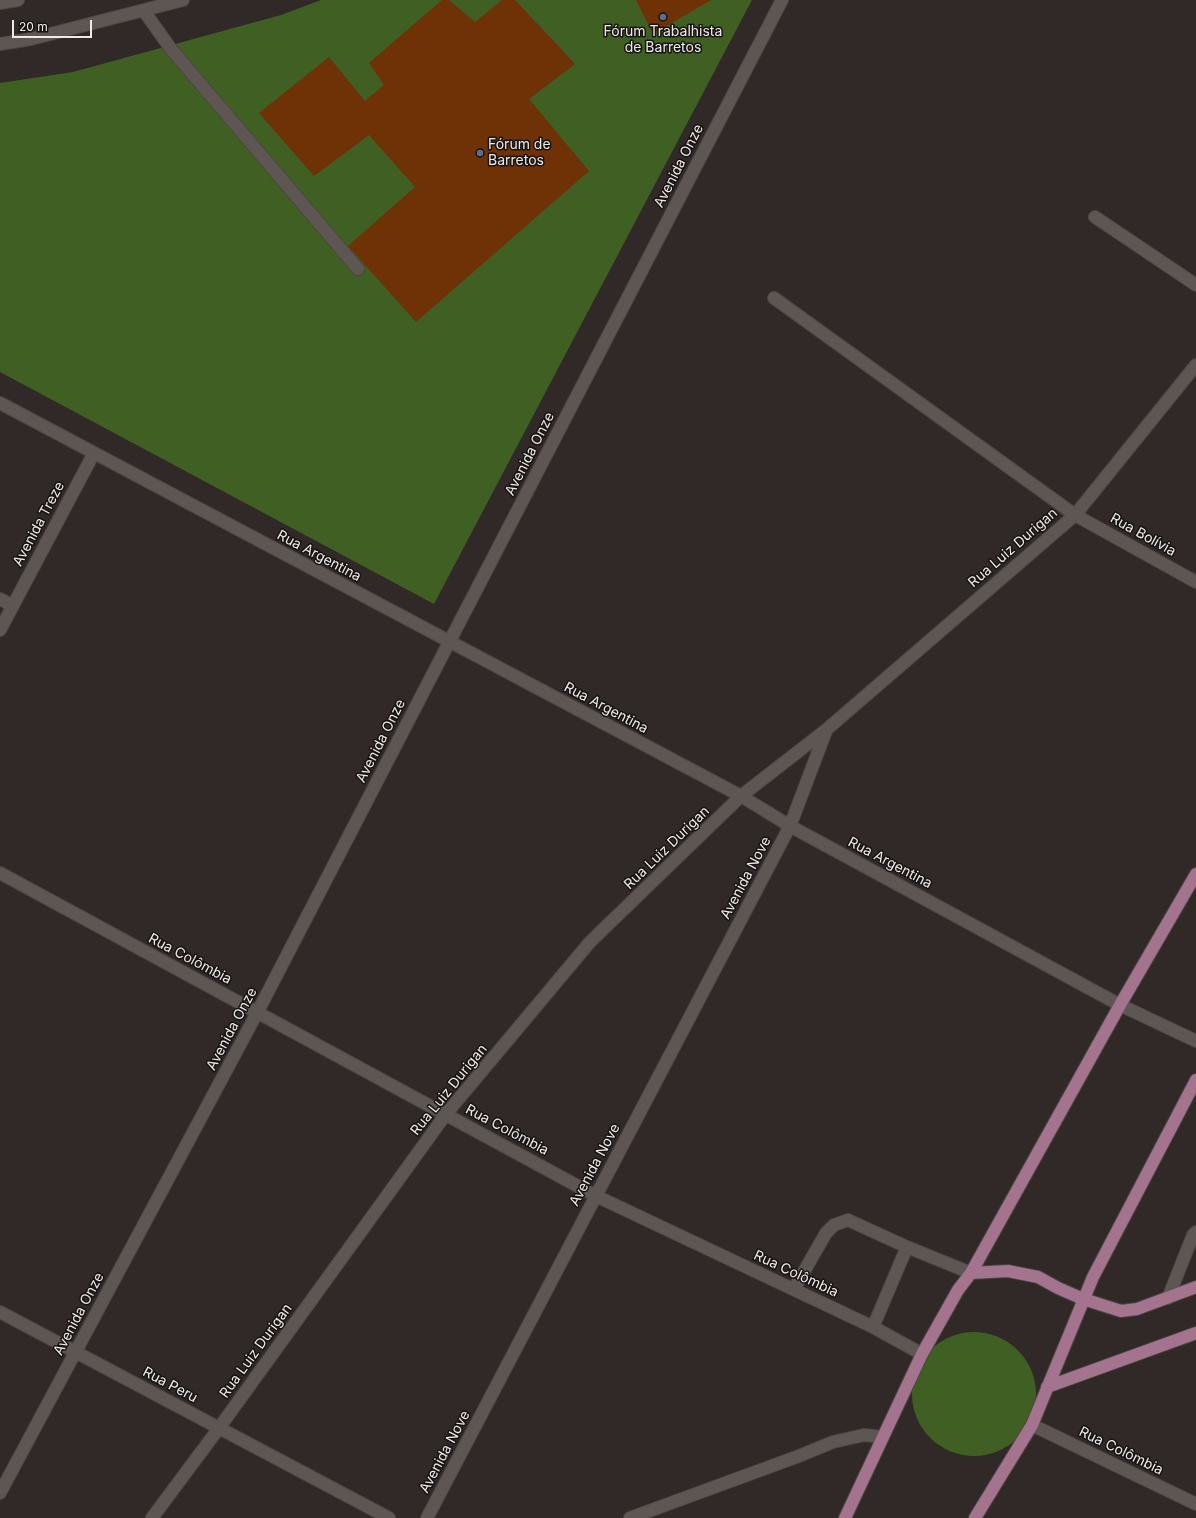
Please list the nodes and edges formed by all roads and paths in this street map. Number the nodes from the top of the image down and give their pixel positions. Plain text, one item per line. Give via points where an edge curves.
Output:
1 (18, 0) edge
2 (183, 0) edge
3 (782, 0) edge
4 (0, 3) edge
5 (144, 11) junction
6 (0, 44) edge
7 (1095, 217) dead end
8 (358, 269) dead end
9 (1196, 284) edge
10 (774, 298) dead end
11 (1196, 365) edge
12 (0, 403) edge
13 (94, 453) junction
14 (1075, 515) junction
15 (1196, 582) edge
16 (0, 599) edge
17 (13, 606) junction
18 (0, 630) edge
19 (450, 642) junction
20 (826, 730) junction
21 (741, 796) junction
22 (790, 826) junction
23 (0, 874) edge
24 (1196, 874) edge
25 (1120, 1004) junction
26 (257, 1013) junction
27 (1196, 1042) edge
28 (1196, 1080) edge
29 (446, 1114) junction
30 (596, 1196) junction
31 (1196, 1232) edge
32 (907, 1247) junction
33 (971, 1273) junction
34 (1196, 1288) edge
35 (794, 1289) junction
36 (1168, 1298) junction
37 (1083, 1299) junction
38 (0, 1312) edge
39 (873, 1327) junction
40 (1196, 1333) edge
41 (76, 1352) junction
42 (922, 1354) junction
43 (1047, 1387) junction
44 (1032, 1425) junction
45 (219, 1428) junction
46 (883, 1437) junction
47 (0, 1493) edge
48 (1196, 1504) edge
49 (152, 1518) edge
50 (389, 1518) edge
51 (427, 1518) edge
52 (630, 1518) edge
53 (844, 1518) edge
54 (974, 1518) edge

1 - 4 street
2 - 5 street
3 - 19 street, Avenida Onze
5 - 6 street via 31,39
5 - 8 street via 171,49
7 - 9 street
10 - 14 street, Rua Bolívia
11 - 14 street, Rua Luiz Durigan
12 - 13 street, Rua Argentina
13 - 17 street, Avenida Treze
13 - 19 street, Rua Argentina
14 - 15 street, Rua Bolívia
14 - 20 street, Rua Luiz Durigan
16 - 17 street
17 - 18 street, Avenida Treze
19 - 21 street, Rua Argentina
19 - 26 street, Avenida Onze
20 - 21 street, Rua Luiz Durigan
20 - 22 street, Rua Luiz Durigan
21 - 22 street, Rua Argentina
21 - 29 street, Rua Luiz Durigan via 590,942
22 - 25 street, Rua Argentina
22 - 30 street, Avenida Nove
23 - 26 street, Rua Colômbia
24 - 25 main road
25 - 27 street, Rua Argentina
25 - 33 main road
26 - 29 street, Rua Colômbia
26 - 41 street, Avenida Onze
28 - 37 main road
29 - 30 street, Rua Colômbia
29 - 45 street, Rua Luiz Durigan
30 - 35 street, Rua Colômbia
30 - 51 street, Avenida Nove
31 - 36 street
32 - 33 street
32 - 35 street via 848,1220 834,1225 826,1233
32 - 39 street
33 - 37 main road via 1008,1271 1038,1277
33 - 42 main road via 958,1290
34 - 36 main road
35 - 39 street, Rua Colômbia
36 - 37 main road via 1137,1309 1122,1311
37 - 43 main road
38 - 41 street, Rua Peru
39 - 42 street, Rua Colômbia
40 - 43 main road
41 - 45 street, Rua Peru
41 - 47 street, Avenida Onze
42 - 46 main road
43 - 44 main road
44 - 48 street, Rua Colômbia
44 - 54 main road
45 - 49 street, Rua Luiz Durigan
45 - 50 street, Rua Peru
46 - 52 street via 864,1435 833,1442
46 - 53 main road

